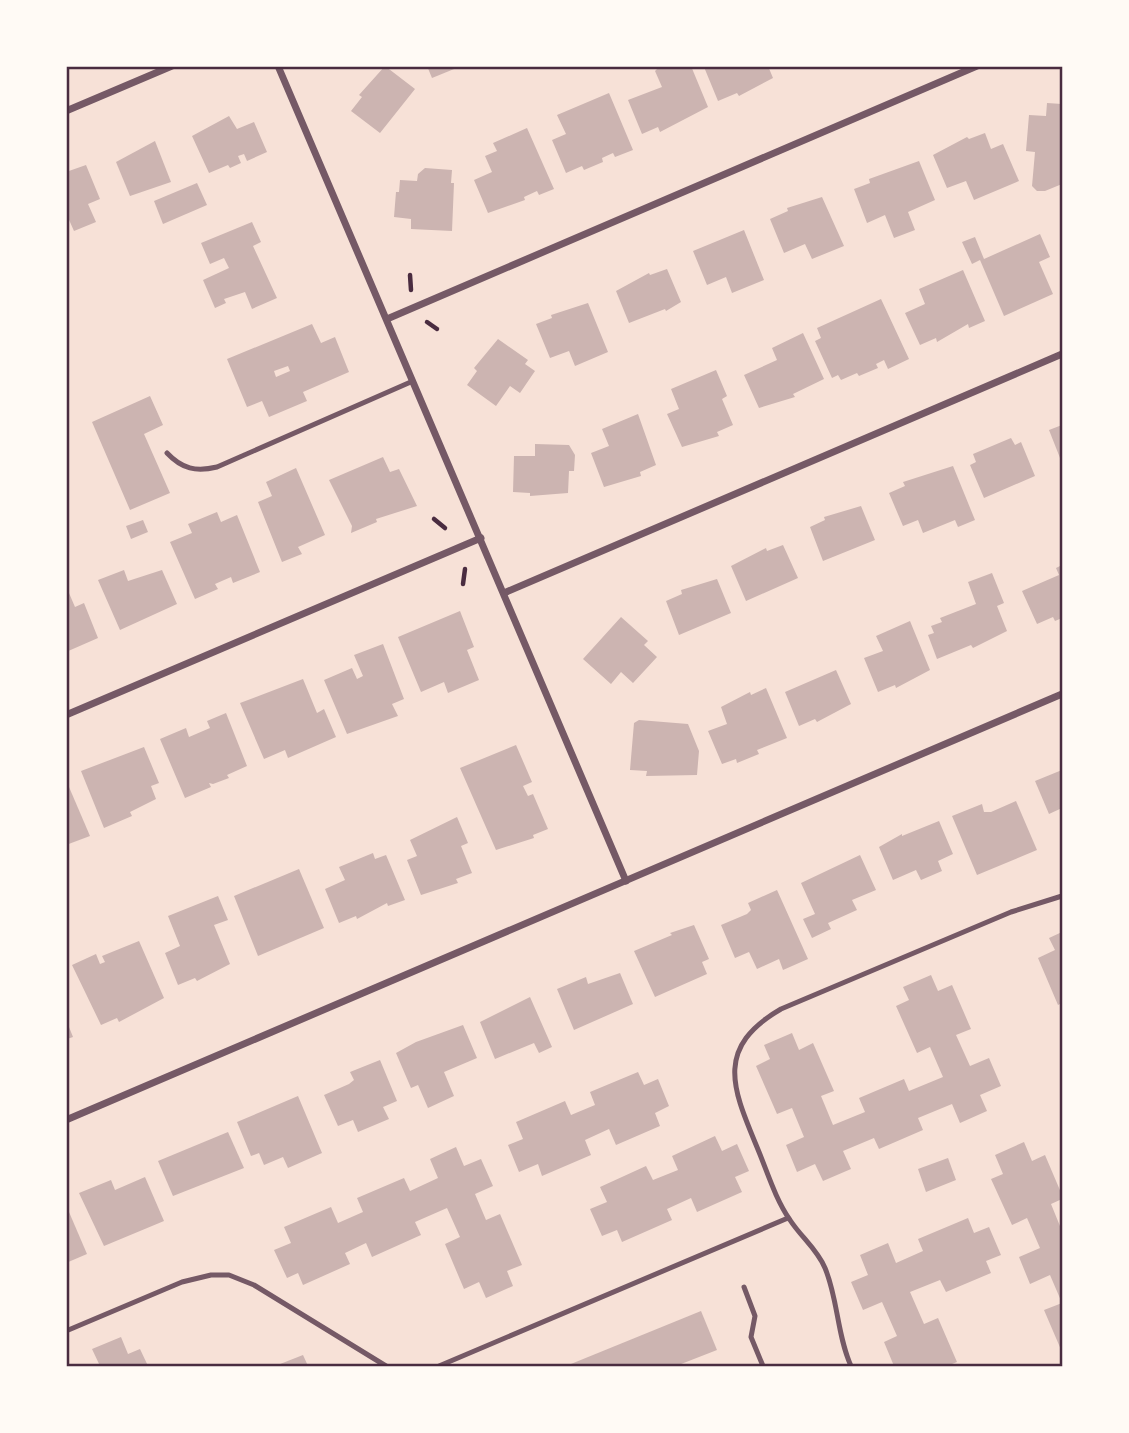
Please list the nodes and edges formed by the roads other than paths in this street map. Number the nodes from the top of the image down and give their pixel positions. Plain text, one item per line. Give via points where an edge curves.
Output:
1 (172, 66) edge
2 (278, 66) edge
3 (977, 66) edge
4 (66, 111) edge
5 (387, 319) junction
6 (1062, 354) edge
7 (413, 381) junction
8 (167, 453) dead end
9 (481, 538) junction
10 (504, 593) junction
11 (1062, 694) edge
12 (66, 715) edge
13 (626, 881) junction
14 (1062, 896) edge
15 (66, 1120) edge
16 (789, 1218) junction
17 (744, 1287) dead end
18 (66, 1331) edge
19 (386, 1367) edge
20 (439, 1367) edge
21 (763, 1367) edge
22 (851, 1367) edge

1 - 4 street
2 - 5 street
3 - 5 street
5 - 7 street
6 - 10 street
7 - 8 lane via 217,467 185,467
7 - 9 street
9 - 10 street
9 - 12 street
10 - 13 street
11 - 13 street
13 - 15 street
14 - 16 lane via 1011,912 781,1009 750,1030 736,1058 736,1086
16 - 20 lane
16 - 22 lane via 824,1266
17 - 21 lane via 755,1316 751,1337
18 - 19 lane via 182,1282 229,1275 254,1285

